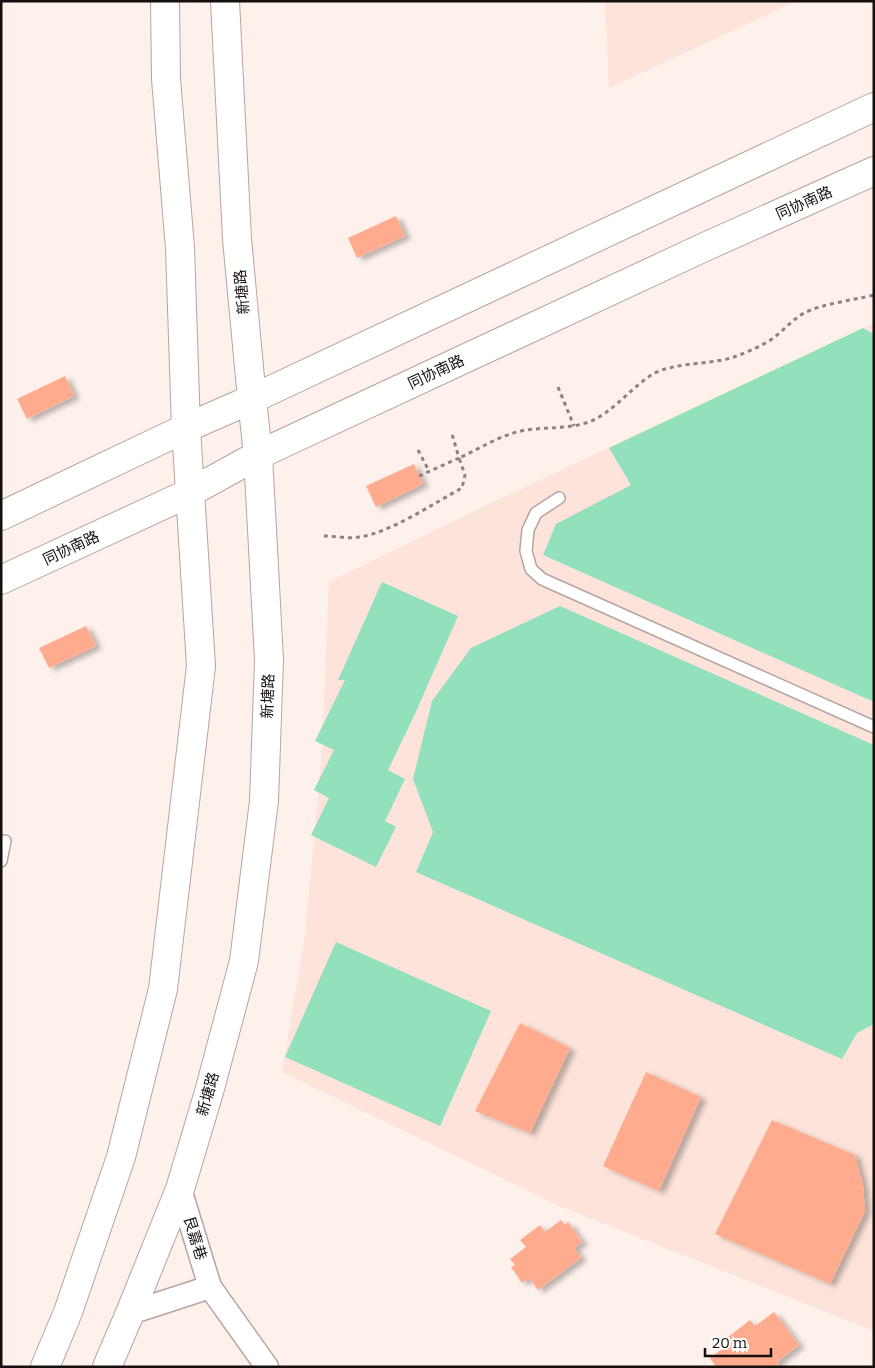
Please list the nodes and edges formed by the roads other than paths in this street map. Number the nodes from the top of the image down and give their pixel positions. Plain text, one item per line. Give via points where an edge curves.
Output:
1 (165, 1) edge
2 (225, 1) edge
3 (874, 107) edge
4 (874, 171) edge
5 (252, 399) junction
6 (186, 428) junction
7 (258, 455) junction
8 (189, 493) junction
9 (559, 498) dead end
10 (1, 516) edge
11 (1, 580) edge
12 (874, 727) edge
13 (5, 841) dead end
14 (1, 861) edge
15 (180, 1189) junction
16 (210, 1287) junction
17 (130, 1313) junction
18 (45, 1367) edge
19 (107, 1367) edge
20 (267, 1367) edge

1 - 6 main road via 166,79 180,248
2 - 5 main road, 新塘路 via 237,239
3 - 5 main road
4 - 7 main road, 同协南路
5 - 6 main road
5 - 7 main road, 新塘路
6 - 8 main road
6 - 10 main road
7 - 8 main road, 同协南路
7 - 15 main road, 新塘路 via 269,660 264,801 244,961 210,1092
8 - 11 main road, 同协南路
8 - 18 main road via 201,666 163,989 121,1157 68,1312
9 - 12 lane via 536,513 528,530 526,551 531,569 542,579
13 - 14 lane
15 - 16 street, 艮嘉巷
15 - 17 main road, 新塘路
16 - 17 street
16 - 20 street, 艮嘉巷
17 - 19 main road, 新塘路

